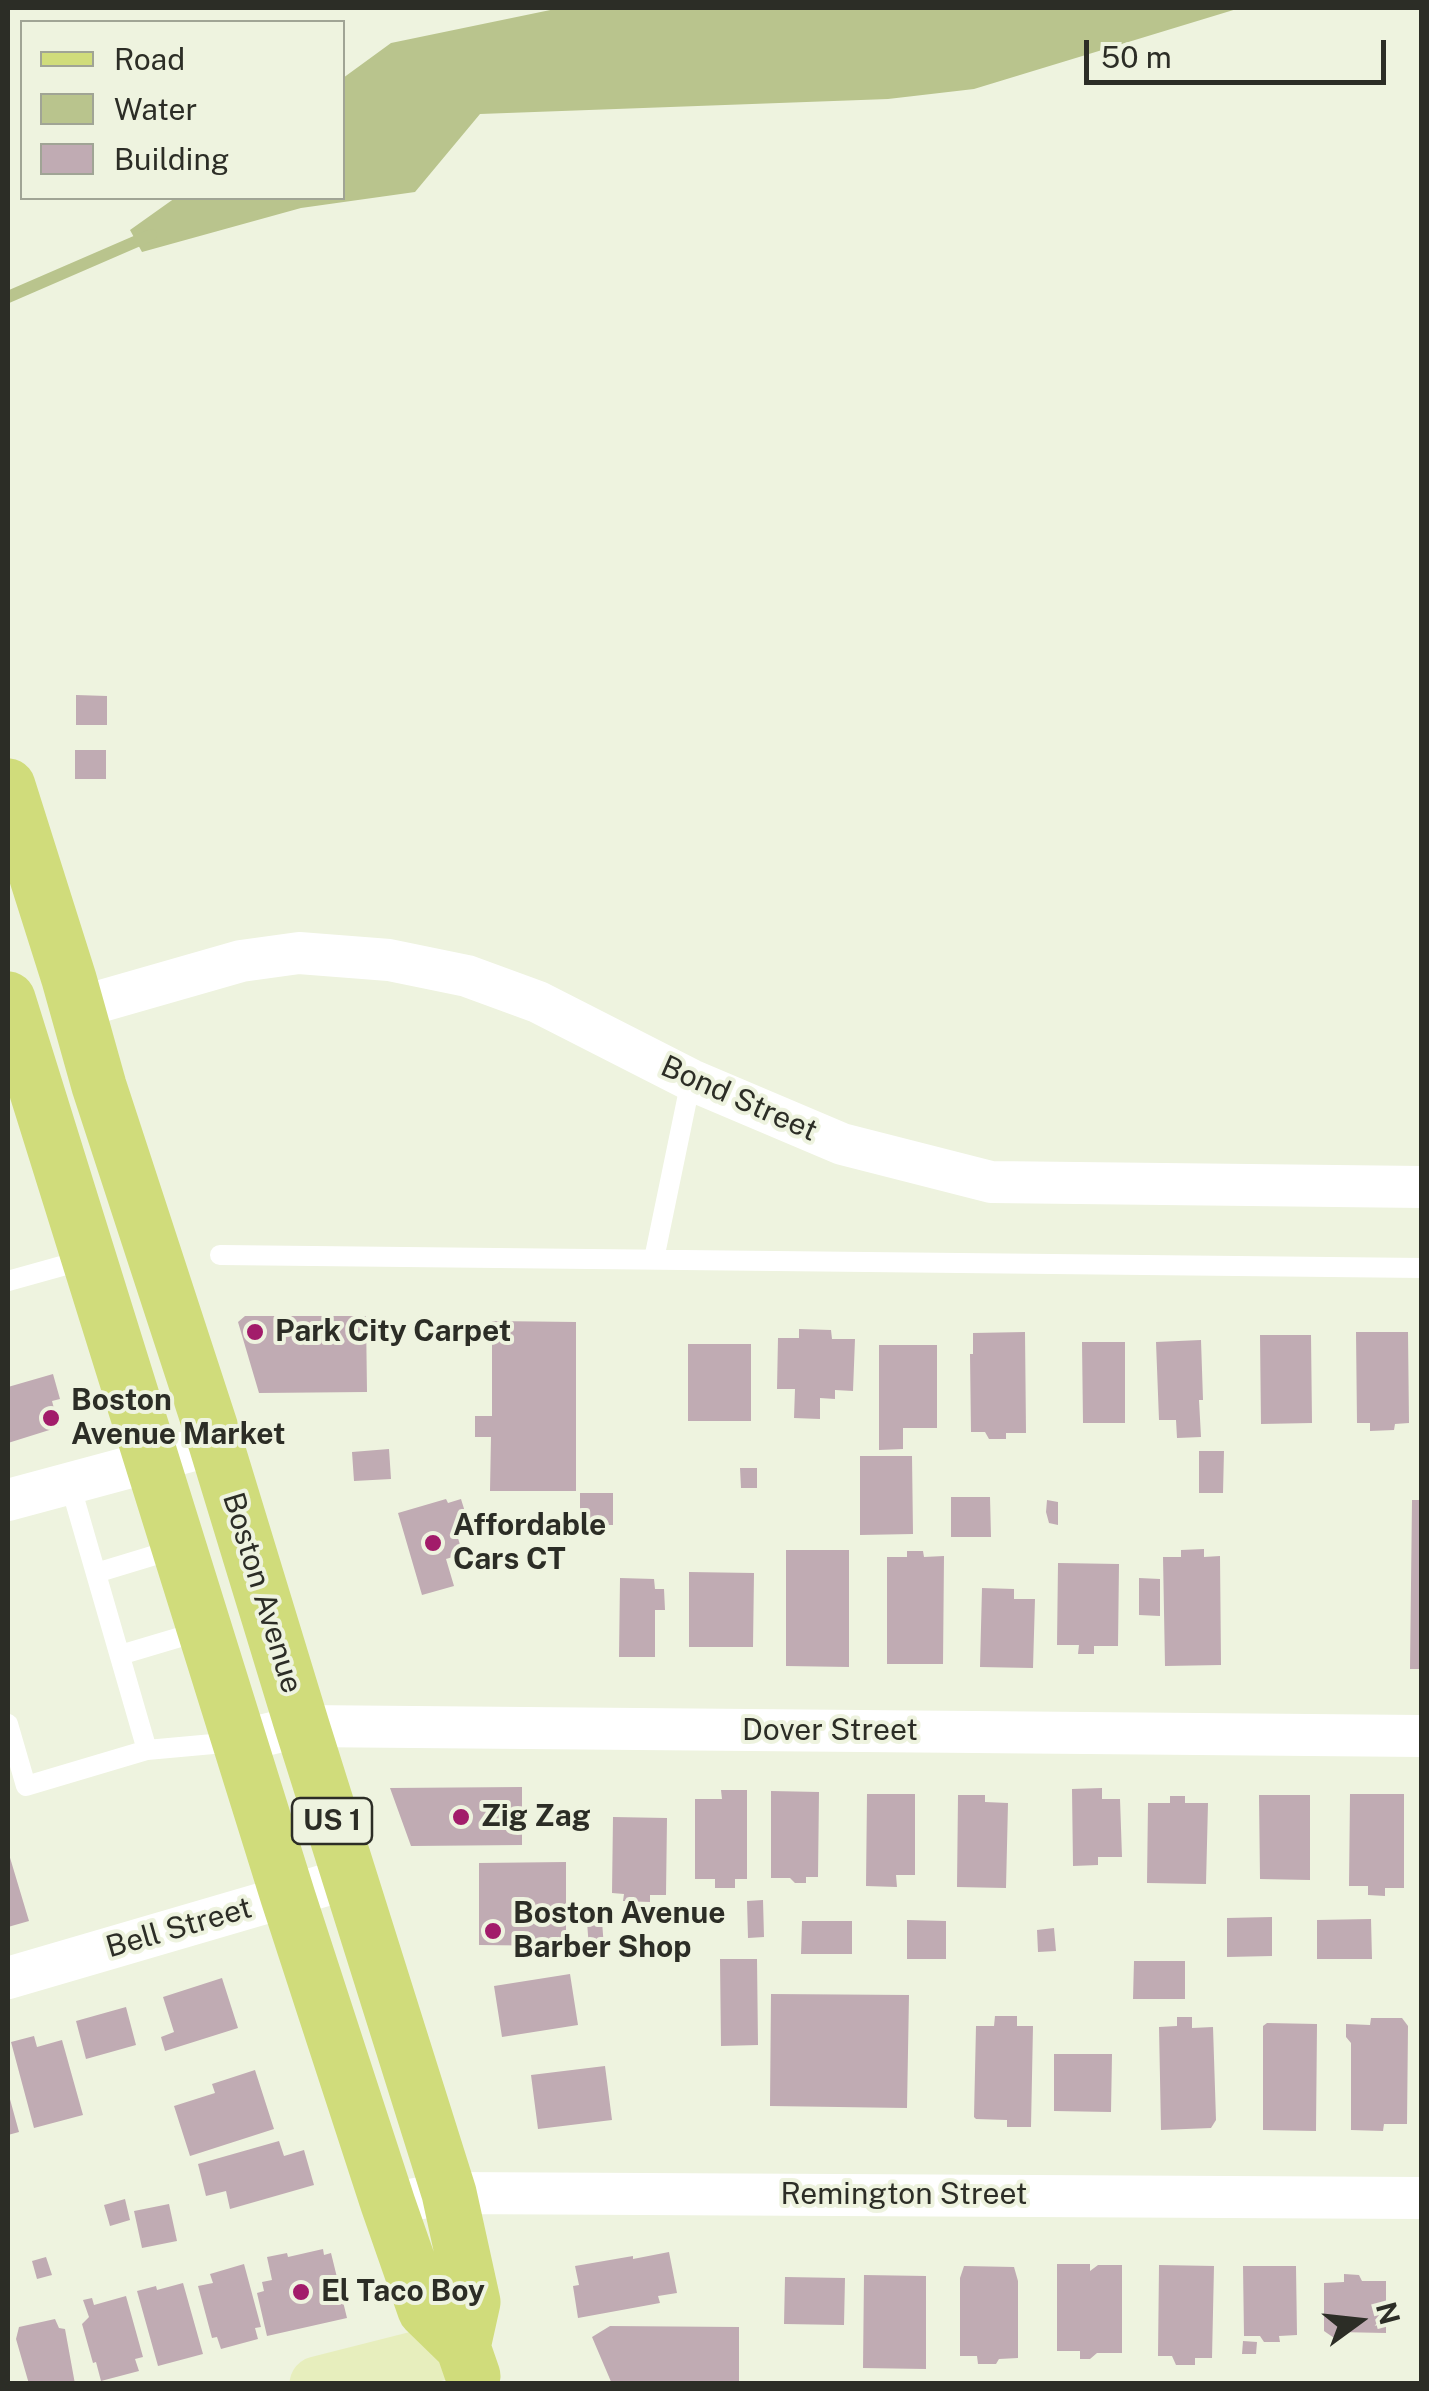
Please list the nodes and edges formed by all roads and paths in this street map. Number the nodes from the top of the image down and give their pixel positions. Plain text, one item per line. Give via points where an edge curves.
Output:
1 (8, 786) edge
2 (78, 1008) junction
3 (10, 1019) edge
4 (691, 1080) junction
5 (1422, 1188) edge
6 (150, 1242) junction
7 (220, 1255) dead end
8 (89, 1258) junction
9 (654, 1259) junction
10 (1422, 1268) edge
11 (8, 1281) edge
12 (216, 1444) junction
13 (152, 1462) junction
14 (70, 1484) junction
15 (8, 1500) edge
16 (179, 1548) junction
17 (96, 1572) junction
18 (205, 1630) junction
19 (120, 1655) junction
20 (8, 1724) edge
21 (302, 1726) junction
22 (1422, 1736) edge
23 (240, 1741) junction
24 (147, 1750) junction
25 (350, 1878) junction
26 (288, 1896) junction
27 (8, 1978) edge
28 (449, 2193) junction
29 (1422, 2198) edge
30 (388, 2204) junction
31 (469, 2365) edge
32 (318, 2384) edge

1 - 2 main road, Boston Avenue / US 1
2 - 3 main road
2 - 4 street, Bond Street via 241,961 299,953 389,960 468,976 538,1002
2 - 6 main road, Boston Avenue / US 1
3 - 8 main road, US 1
4 - 5 street, Bond Street via 842,1144 991,1182
4 - 9 lane
6 - 8 main road
6 - 12 main road, Boston Avenue / US 1
7 - 9 lane
8 - 11 lane
8 - 13 main road, US 1
9 - 10 lane
12 - 13 street
12 - 21 main road, Boston Avenue / US 1
13 - 14 street
13 - 16 main road, US 1
14 - 15 street
14 - 17 lane
16 - 17 lane
16 - 18 main road, US 1
17 - 19 lane
18 - 19 lane
18 - 23 main road, US 1
19 - 24 lane
20 - 24 lane via 26,1786
21 - 22 street, Dover Street
21 - 23 street, Dover Street
21 - 25 main road, Boston Avenue / US 1
23 - 24 lane
23 - 26 main road, US 1
25 - 26 street, Bell Street
25 - 28 main road, Boston Avenue / US 1
26 - 27 street, Bell Street
26 - 30 main road, US 1
28 - 29 street, Remington Street
28 - 30 street, Remington Street
28 - 31 main road, Boston Avenue / US 1 via 474,2302
30 - 31 main road, US 1 via 425,2310
31 - 32 main road

